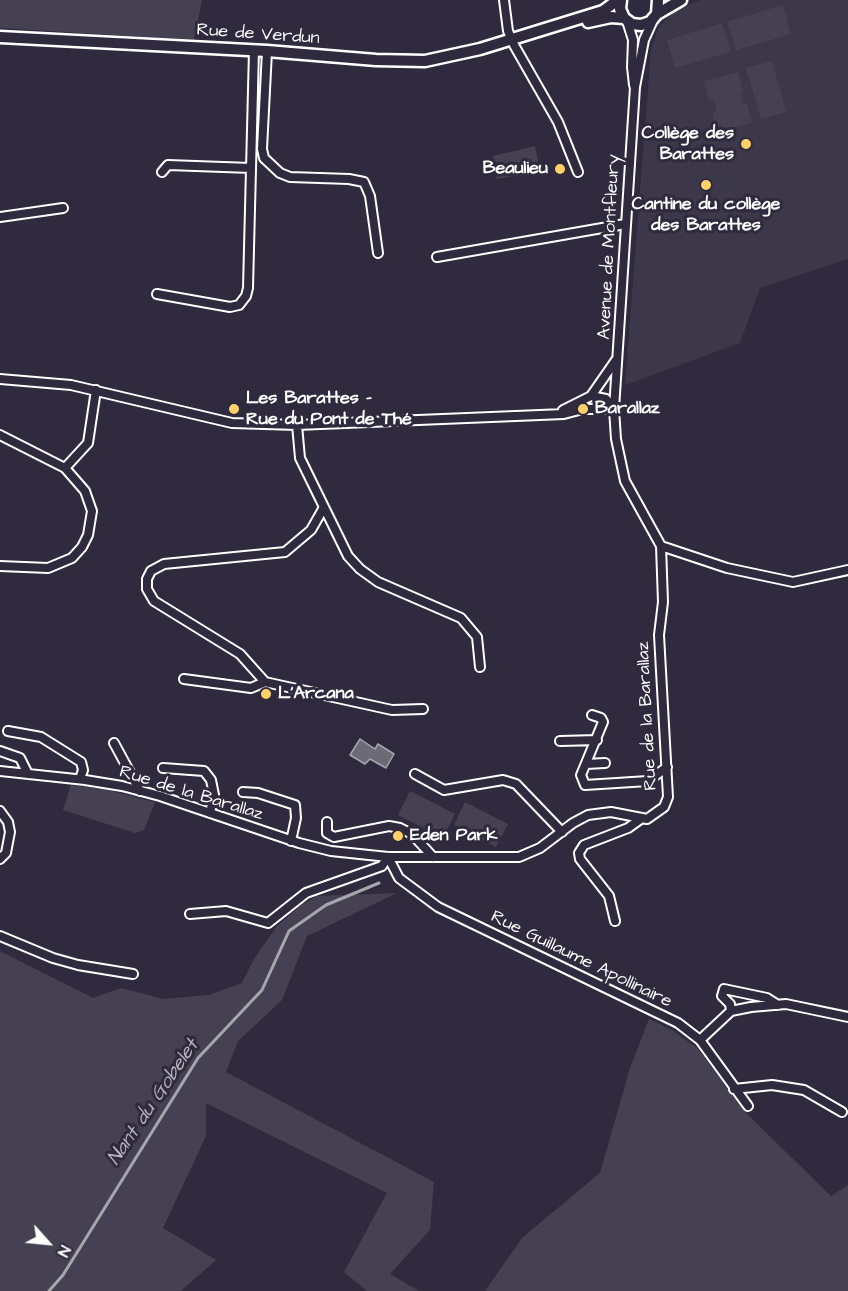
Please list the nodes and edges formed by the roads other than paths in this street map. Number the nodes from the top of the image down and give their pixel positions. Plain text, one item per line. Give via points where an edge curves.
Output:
1 (504, 0) edge
2 (619, 0) edge
3 (658, 0) edge
4 (681, 0) edge
5 (656, 17) junction
6 (626, 20) junction
7 (0, 37) edge
8 (512, 39) junction
9 (254, 50) junction
10 (267, 51) junction
11 (635, 87) junction
12 (251, 168) junction
13 (162, 172) dead end
14 (578, 172) dead end
15 (63, 208) dead end
16 (0, 218) edge
17 (625, 224) junction
18 (378, 253) dead end
19 (437, 257) dead end
20 (158, 294) dead end
21 (618, 358) junction
22 (0, 379) edge
23 (96, 390) junction
24 (591, 396) junction
25 (597, 410) junction
26 (615, 410) junction
27 (554, 414) junction
28 (297, 425) junction
29 (615, 428) junction
30 (0, 435) edge
31 (65, 468) junction
32 (323, 509) junction
33 (661, 546) junction
34 (0, 566) edge
35 (848, 570) edge
36 (480, 667) dead end
37 (184, 679) dead end
38 (265, 682) junction
39 (423, 709) dead end
40 (592, 715) dead end
41 (8, 731) dead end
42 (597, 740) junction
43 (560, 741) dead end
44 (114, 743) dead end
45 (0, 751) edge
46 (605, 763) dead end
47 (586, 764) junction
48 (667, 767) junction
49 (163, 768) dead end
50 (0, 771) edge
51 (28, 774) junction
52 (415, 774) dead end
53 (80, 779) junction
54 (140, 791) junction
55 (243, 792) dead end
56 (0, 811) edge
57 (210, 813) junction
58 (642, 818) junction
59 (327, 822) dead end
60 (562, 832) junction
61 (291, 841) junction
62 (388, 857) junction
63 (434, 857) junction
64 (0, 859) edge
65 (190, 914) dead end
66 (615, 921) dead end
67 (0, 936) edge
68 (132, 974) dead end
69 (779, 1005) junction
70 (731, 1011) junction
71 (848, 1017) edge
72 (700, 1040) junction
73 (734, 1089) junction
74 (748, 1106) dead end
75 (842, 1112) dead end

1 - 8 street
2 - 6 main road
2 - 8 main road, Rue de Verdun via 603,11
3 - 5 main road
4 - 5 main road
5 - 6 main road, Rue de Verdun via 641,25
5 - 11 street, Avenue de Montfleury via 644,39
6 - 8 main road, Rue de Verdun via 611,17 528,39
6 - 11 street, Avenue de Montfleury via 633,40
7 - 9 main road, Rue de Verdun
8 - 10 main road, Rue de Verdun via 425,61
8 - 14 street via 531,80 558,122
9 - 10 main road, Rue de Verdun
9 - 12 street
10 - 18 street via 264,158 290,177 350,178 364,182 370,195
11 - 17 street, Avenue de Montfleury
12 - 13 street via 168,165
12 - 20 street via 246,296 239,305 230,307
15 - 16 street
17 - 19 street
17 - 21 street, Avenue de Montfleury
21 - 24 street
21 - 26 street, Avenue de Montfleury
22 - 23 street
23 - 28 street via 232,423
23 - 31 street via 88,443
24 - 26 street via 606,399
24 - 27 street
25 - 26 street
25 - 27 street
25 - 29 street
26 - 29 street, Rue de la Barallaz
27 - 28 street
28 - 32 street via 300,458
29 - 33 street, Rue de la Barallaz via 625,481
30 - 31 street
31 - 34 street via 85,491 92,511 82,548 72,558 48,568
32 - 36 street via 348,556 360,569 378,582 440,607 471,628 477,637
32 - 38 street via 311,530 285,552 164,564 147,579 147,589 154,601 223,641
33 - 35 street via 727,568 793,582
33 - 48 street, Rue de la Barallaz via 663,602 659,635
37 - 38 street via 251,688
38 - 39 street via 392,710
40 - 42 street via 603,722
41 - 53 street via 41,737 81,762
42 - 43 street
42 - 47 street
44 - 54 street
45 - 51 street via 20,758
46 - 47 street
47 - 48 street via 582,781 592,786 648,781
48 - 58 street, Rue de la Barallaz via 668,797 664,807 652,817
49 - 57 street via 204,771 214,795
50 - 51 street, Rue de la Barallaz
51 - 53 street, Rue de la Barallaz
52 - 60 street via 444,790 503,780 516,784
53 - 54 street, Rue de la Barallaz
54 - 57 street, Rue de la Barallaz
55 - 61 street via 295,805
56 - 64 street via 10,832 6,853
57 - 61 street, Rue de la Barallaz
58 - 60 street, Rue de la Barallaz via 598,813
58 - 66 street via 628,828 584,845 579,853 609,896
59 - 63 street via 327,833 334,837 389,826 400,828 412,834
60 - 63 street, Rue de la Barallaz via 519,857
61 - 62 street, Rue de la Barallaz via 331,851
62 - 63 street, Rue de la Barallaz
62 - 65 street via 382,866 306,893 268,923 226,911
62 - 72 street, Rue Guillaume Apollinaire via 399,878 438,907 657,1011
67 - 68 street via 53,958
69 - 70 street
69 - 70 street via 768,998 724,989 722,996
69 - 71 street
70 - 72 street
72 - 73 street, Rue Guillaume Apollinaire
73 - 74 street, Rue Guillaume Apollinaire
73 - 75 street via 772,1085 804,1090

